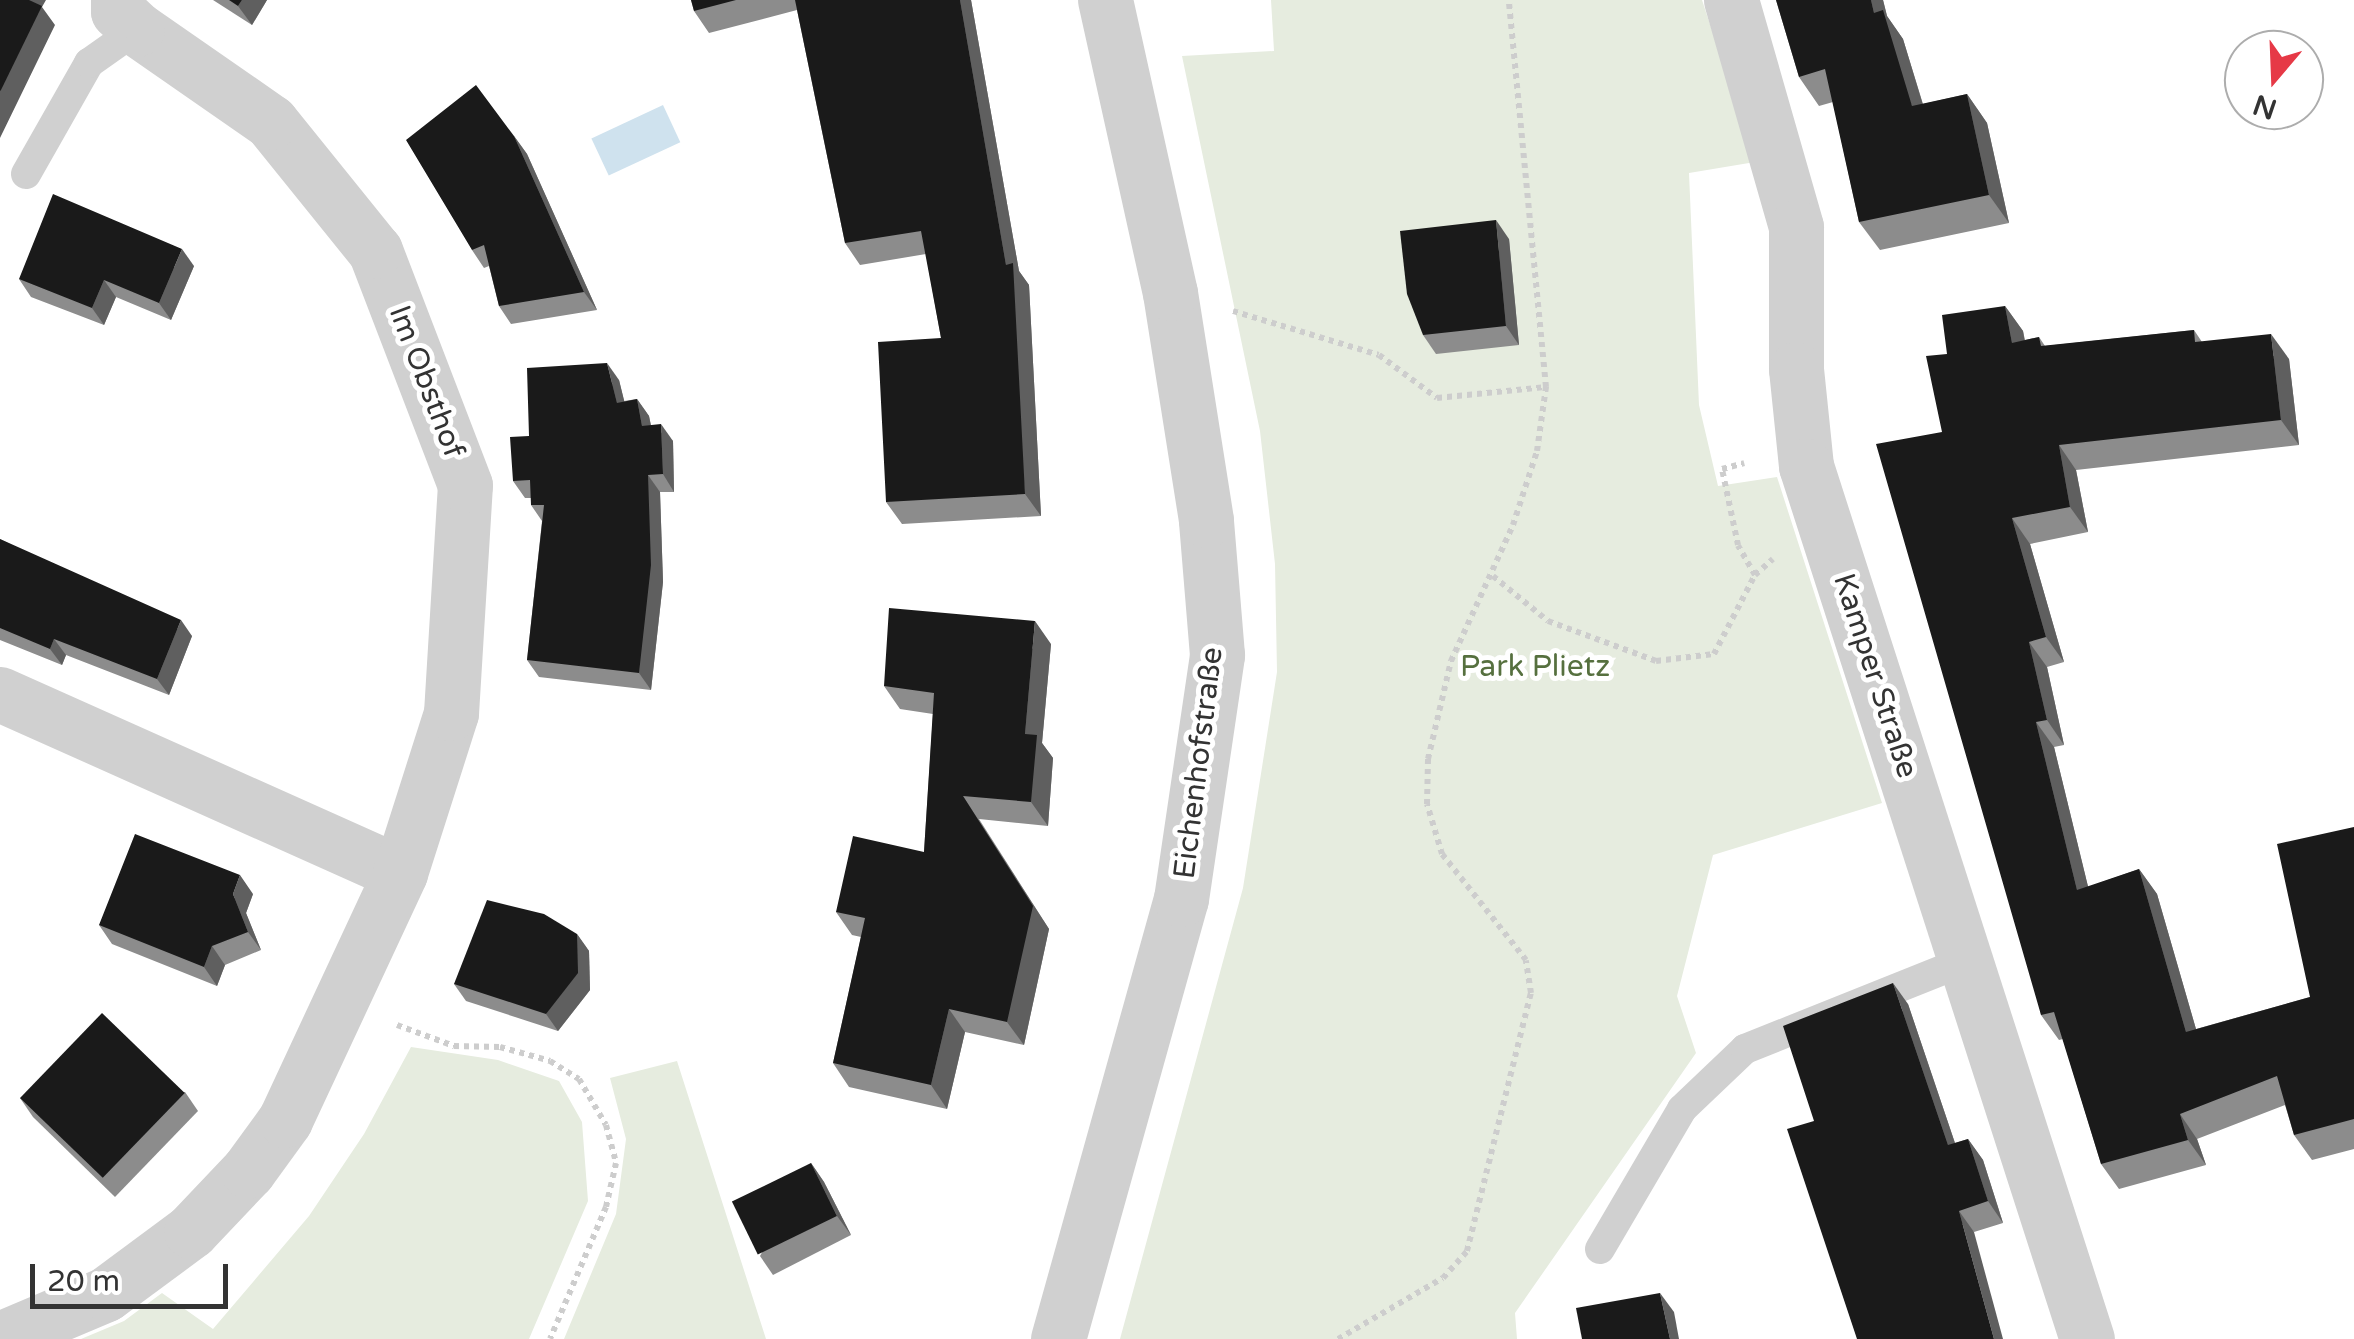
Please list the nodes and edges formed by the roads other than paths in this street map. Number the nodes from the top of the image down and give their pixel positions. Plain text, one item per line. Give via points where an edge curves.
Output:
1 (1105, 0) edge
2 (1732, 0) edge
3 (128, 15) edge
4 (26, 174) dead end
5 (0, 694) edge
6 (400, 873) junction
7 (1967, 960) junction
8 (1600, 1249) dead end
9 (0, 1339) edge
10 (1058, 1339) edge
11 (2087, 1339) edge

1 - 10 street, Eichenhofstraße via 1170,294 1206,520 1217,655 1181,899
2 - 7 street, Kamper Straße via 1796,227 1796,370 1805,448
3 - 4 lane via 89,64
3 - 6 street, Im Obsthof via 272,122 376,251 465,485 451,713
5 - 6 street
6 - 9 street, Im Obsthof via 285,1120 191,1231 106,1294
7 - 8 lane via 1745,1048 1682,1109
7 - 11 street, Kamper Straße

